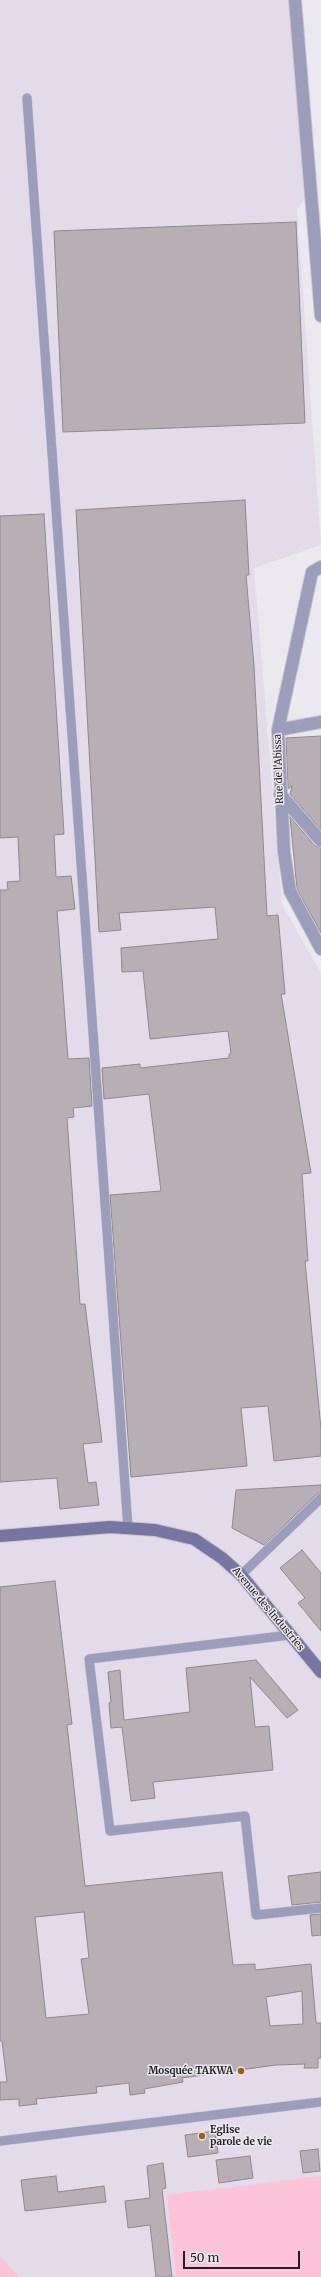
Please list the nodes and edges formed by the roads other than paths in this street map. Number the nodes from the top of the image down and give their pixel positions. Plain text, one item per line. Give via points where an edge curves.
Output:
1 (295, 0) edge
2 (27, 98) dead end
3 (320, 301) edge
4 (321, 316) edge
5 (321, 567) edge
6 (321, 722) edge
7 (278, 730) junction
8 (280, 794) junction
9 (321, 841) edge
10 (321, 949) edge
11 (321, 1498) edge
12 (128, 1528) junction
13 (0, 1536) edge
14 (241, 1575) junction
15 (290, 1635) junction
16 (321, 1672) edge
17 (321, 1908) edge
18 (321, 2102) edge
19 (0, 2142) edge

1 - 3 street
2 - 12 lane
3 - 4 street
5 - 7 street, Rue de l'Abissa via 312,572
6 - 7 street
7 - 8 street, Rue de l'Abissa
8 - 9 street
8 - 10 street, Rue de l'Abissa via 290,892
11 - 14 lane
12 - 13 street, Avenue des Industries via 110,1527
12 - 14 street, Avenue des Industries via 155,1530 194,1539
14 - 15 street, Avenue des Industries
15 - 16 street, Avenue des Industries
15 - 17 lane via 90,1659 110,1831 245,1816 256,1916
18 - 19 lane

